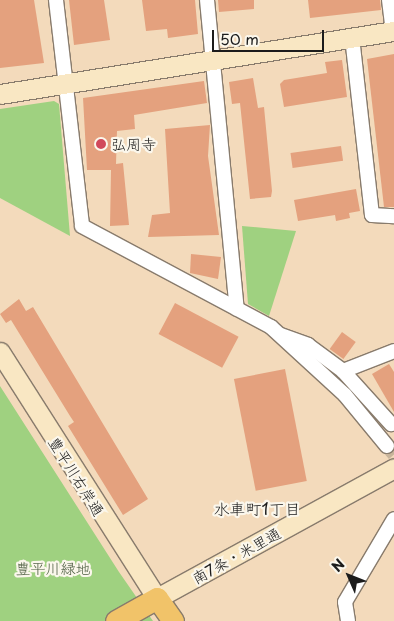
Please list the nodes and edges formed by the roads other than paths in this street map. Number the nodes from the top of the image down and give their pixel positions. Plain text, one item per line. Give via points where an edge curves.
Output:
1 (56, 0) edge
2 (207, 0) edge
3 (389, 0) edge
4 (393, 31) edge
5 (352, 37) junction
6 (212, 59) junction
7 (66, 83) junction
8 (0, 94) edge
9 (394, 216) edge
10 (237, 309) junction
11 (280, 335) junction
12 (394, 351) edge
13 (0, 352) edge
14 (343, 370) junction
15 (392, 424) dead end
16 (387, 446) tunnel mouth
17 (394, 468) edge
18 (394, 519) edge
19 (151, 601) junction
20 (116, 621) edge
21 (173, 621) edge
22 (348, 621) edge

1 - 7 street
2 - 6 street
3 - 4 street
4 - 5 street
5 - 6 street
5 - 9 street via 372,215
6 - 7 street
6 - 10 street
7 - 8 street
7 - 10 street via 82,226
10 - 11 street
11 - 14 street via 308,345
11 - 16 street via 345,395
12 - 14 street
13 - 19 street, 豊平川右岸通
14 - 15 street
17 - 19 street, 南7条・米里通
18 - 22 street via 345,602
19 - 20 main road
19 - 21 main road

